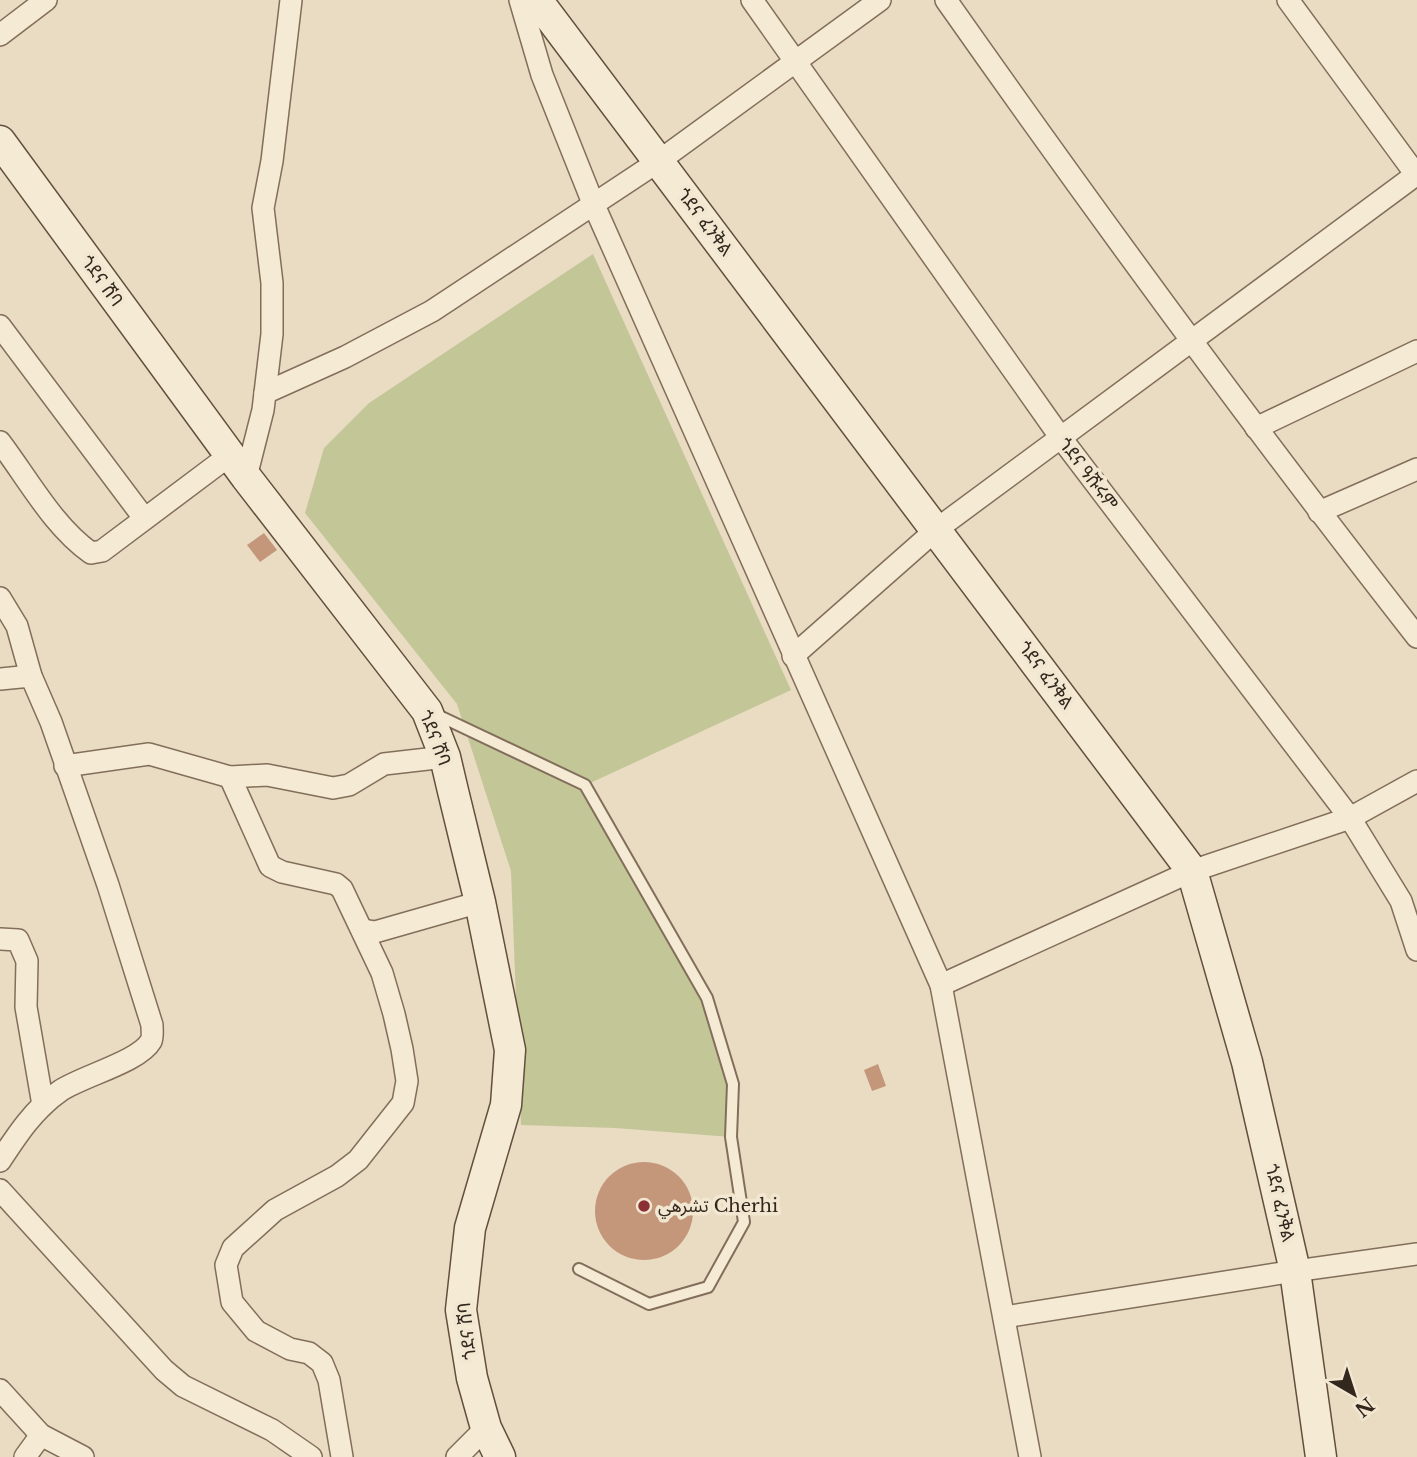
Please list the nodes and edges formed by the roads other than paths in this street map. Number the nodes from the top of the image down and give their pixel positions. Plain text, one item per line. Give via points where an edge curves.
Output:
1 (291, 0) edge
2 (520, 0) edge
3 (537, 0) edge
4 (752, 0) edge
5 (880, 0) edge
6 (946, 0) edge
7 (1288, 0) edge
8 (33, 4) edge
9 (0, 35) edge
10 (797, 61) junction
11 (0, 141) edge
12 (659, 161) junction
13 (1417, 175) edge
14 (593, 203) junction
15 (0, 326) edge
16 (1191, 342) junction
17 (1417, 351) edge
18 (265, 393) junction
19 (1256, 428) junction
20 (1061, 438) junction
21 (0, 442) edge
22 (238, 466) junction
23 (1417, 469) edge
24 (1319, 512) junction
25 (144, 517) junction
26 (937, 529) junction
27 (0, 598) edge
28 (1417, 637) edge
29 (793, 656) junction
30 (31, 676) junction
31 (0, 679) edge
32 (427, 711) junction
33 (445, 757) junction
34 (65, 766) junction
35 (230, 777) junction
36 (1417, 781) edge
37 (1350, 818) junction
38 (1192, 871) junction
39 (480, 902) junction
40 (363, 930) junction
41 (0, 939) edge
42 (1417, 950) edge
43 (941, 985) junction
44 (43, 1105) junction
45 (0, 1161) edge
46 (0, 1190) edge
47 (1417, 1254) edge
48 (579, 1269) dead end
49 (1295, 1270) junction
50 (1003, 1317) junction
51 (0, 1390) edge
52 (486, 1428) junction
53 (41, 1436) junction
54 (25, 1457) edge
55 (83, 1457) edge
56 (312, 1457) edge
57 (342, 1457) edge
58 (457, 1457) edge
59 (500, 1457) edge
60 (1030, 1457) edge
61 (1321, 1457) edge

1 - 18 street via 263,208 272,283
2 - 14 street via 542,75
3 - 12 street, ጎደና ፈንቅል
4 - 10 street, ጎደና ዓሹሩም
5 - 10 street
6 - 16 street
7 - 13 street
8 - 9 street
10 - 12 street
10 - 20 street, ጎደና ዓሹሩም
11 - 22 street, ጎደና ሸባ
12 - 14 street
12 - 26 street, ጎደና ፈንቅል
13 - 16 street
14 - 18 street via 432,311
14 - 29 street
15 - 25 street
16 - 19 street
16 - 20 street
17 - 19 street
18 - 22 street via 263,410
19 - 24 street
20 - 26 street
20 - 37 street, ጎደና ዓሹሩም
21 - 25 street via 55,516 92,553 102,551
22 - 25 street
22 - 32 street, ጎደና ሸባ
23 - 24 street
24 - 28 street
26 - 29 street
26 - 38 street, ጎደና ፈንቅል
27 - 30 street via 17,625
29 - 43 street
30 - 31 street
30 - 34 street
32 - 33 street, ጎደና ሸባ
32 - 48 lane via 585,785 707,998 733,1084 731,1137 744,1222 708,1287 649,1304
33 - 35 street via 384,764 349,785 333,788 267,775
33 - 39 street, ጎደና ሸባ
34 - 35 street via 149,754
34 - 44 street via 141,983 152,1040 140,1053 62,1089
35 - 40 street via 270,866 337,884
36 - 37 street
37 - 38 street
37 - 42 street, ጎደና ዓሹሩም via 1401,901
38 - 43 street
38 - 49 street, ጎደና ፈንቅል via 1247,1062
39 - 40 street via 375,932
39 - 52 street, ጎደና ሸባ via 509,1051 506,1105 470,1228 461,1310
40 - 57 street via 382,973 402,1049 407,1081 403,1103 358,1160 275,1210 233,1248 226,1265 232,1302 256,1331 290,1349 309,1353 321,1363 329,1380
41 - 44 street via 18,940 27,961 26,1007
43 - 50 street
44 - 45 street
46 - 56 street via 164,1370 183,1386 272,1430
47 - 49 street
49 - 50 street
49 - 61 street, ጎደና ፈንቅል
50 - 60 street
51 - 53 street
52 - 58 street
52 - 59 street, ጎደና ሸባ
53 - 54 street
53 - 55 street

